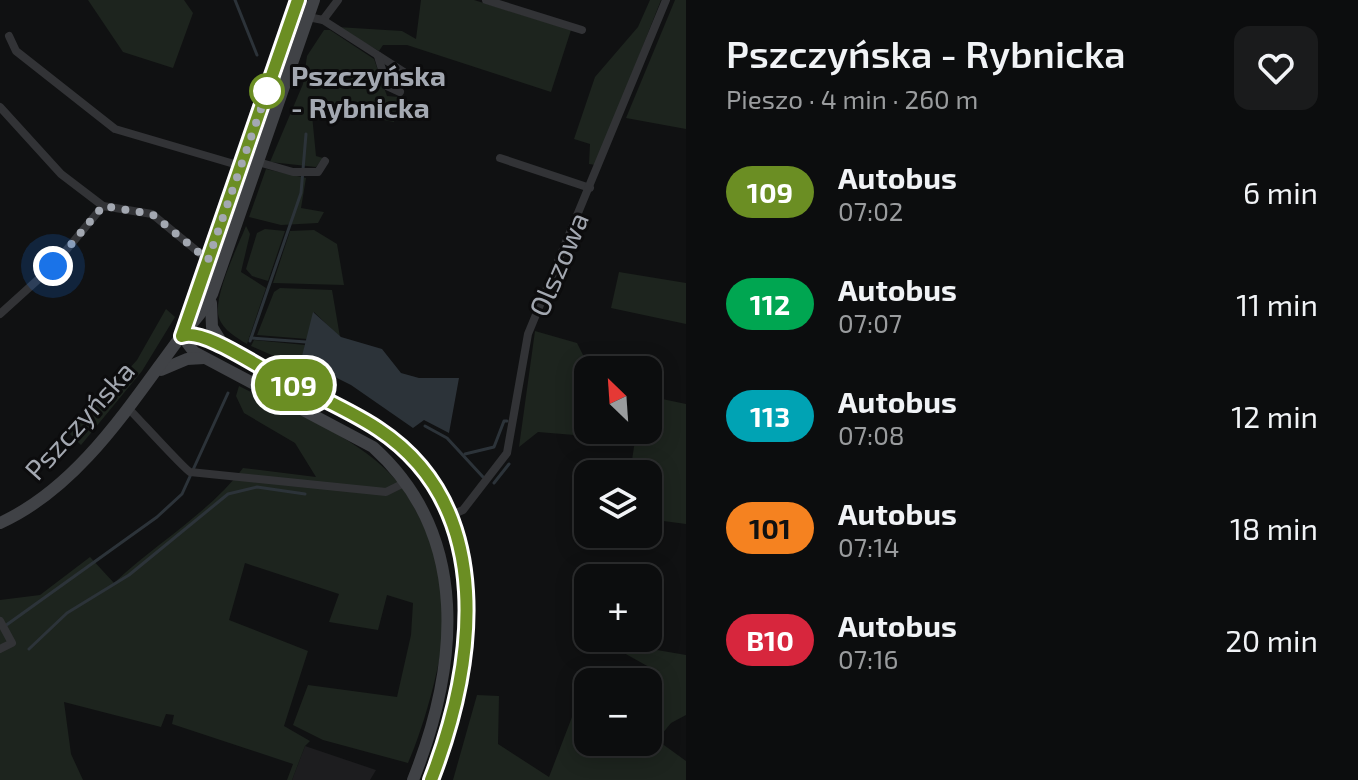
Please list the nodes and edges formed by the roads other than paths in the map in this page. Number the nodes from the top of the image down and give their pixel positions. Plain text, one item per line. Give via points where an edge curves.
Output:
1 (298, 0) edge
2 (314, 0) edge
3 (338, 0) edge
4 (486, 0) edge
5 (666, 0) edge
6 (308, 17) junction
7 (323, 20) junction
8 (582, 30) dead end
9 (9, 36) dead end
10 (378, 55) junction
11 (404, 72) dead end
12 (400, 92) dead end
13 (0, 107) edge
14 (500, 158) dead end
15 (325, 161) dead end
16 (258, 162) junction
17 (241, 166) junction
18 (590, 188) junction
19 (103, 206) junction
20 (208, 260) junction
21 (212, 294) junction
22 (0, 314) edge
23 (182, 336) junction
24 (225, 348) junction
25 (207, 358) junction
26 (155, 373) junction
27 (128, 408) junction
28 (404, 483) junction
29 (449, 516) junction
30 (0, 523) edge
31 (2, 625) edge
32 (0, 649) edge
33 (413, 780) edge
34 (430, 780) edge

1 - 17 main road, Pszczyńska
2 - 6 main road, Pszczyńska
3 - 7 street
4 - 8 street
5 - 18 street, Olszowa
6 - 7 street
6 - 16 main road, Pszczyńska
7 - 10 street
9 - 17 street via 16,51 115,129
10 - 11 street
10 - 12 street via 387,86
13 - 19 street via 61,174
14 - 18 street
15 - 16 street via 318,172 298,173
16 - 21 main road, Pszczyńska
17 - 20 main road, Pszczyńska
18 - 29 street, Olszowa via 528,334 507,453 463,510
19 - 20 street via 152,214
19 - 22 street via 53,266
20 - 23 main road, Pszczyńska
21 - 23 main road, Pszczyńska via 201,318
21 - 24 main road via 212,327
23 - 24 main road via 193,334
23 - 25 main road via 194,352
23 - 26 main road, Pszczyńska
24 - 29 main road via 380,430 415,463
25 - 26 main road via 187,359
25 - 28 main road via 373,447
26 - 27 main road, Pszczyńska
27 - 28 street via 188,471 386,492
27 - 30 main road, Pszczyńska via 62,482
28 - 33 main road via 436,540 450,611 446,665
29 - 34 main road via 466,572 467,634
31 - 32 street via 12,643

